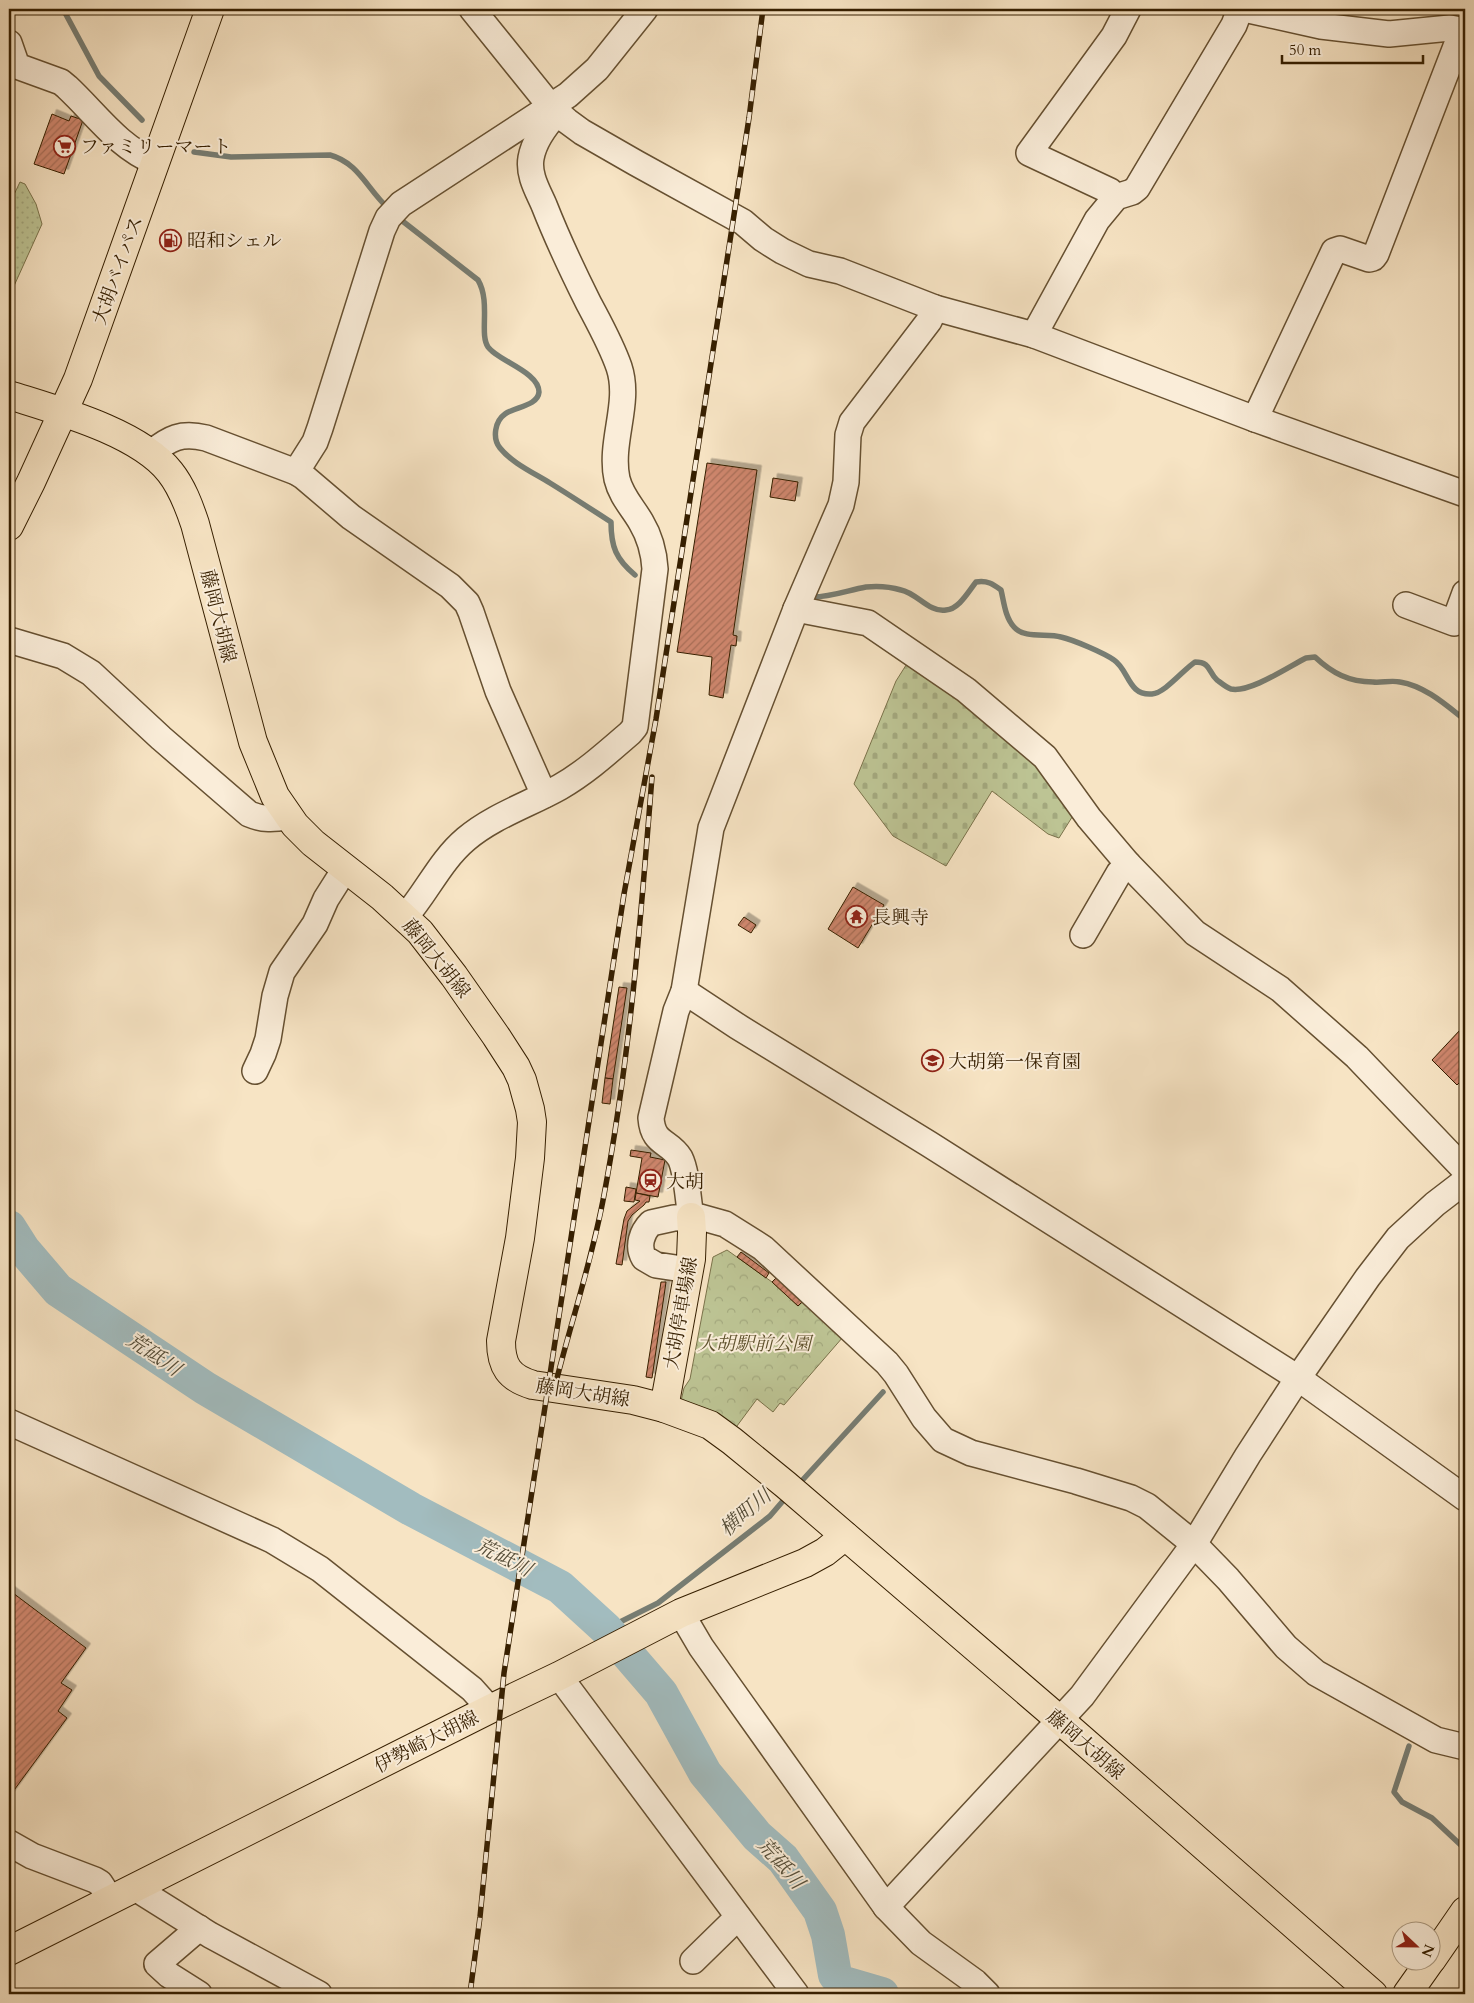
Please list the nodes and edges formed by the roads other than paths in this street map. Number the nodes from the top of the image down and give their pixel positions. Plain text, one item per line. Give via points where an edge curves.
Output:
1 (210, 9) edge
2 (472, 9) edge
3 (644, 9) edge
4 (1128, 9) edge
5 (1240, 9) edge
6 (1244, 9) edge
7 (1464, 31) edge
8 (11, 61) edge
9 (554, 110) junction
10 (155, 162) junction
11 (1116, 197) junction
12 (935, 308) junction
13 (1034, 335) junction
14 (9, 395) edge
15 (63, 413) junction
16 (1255, 419) junction
17 (150, 453) junction
18 (296, 472) junction
19 (1465, 494) edge
20 (9, 526) edge
21 (1465, 593) edge
22 (1406, 606) dead end
23 (796, 608) junction
24 (9, 640) edge
25 (544, 795) junction
26 (288, 817) junction
27 (1128, 864) junction
28 (346, 869) junction
29 (405, 917) junction
30 (1083, 935) dead end
31 (684, 992) junction
32 (255, 1071) dead end
33 (1465, 1170) edge
34 (1465, 1181) edge
35 (691, 1217) junction
36 (689, 1270) junction
37 (1298, 1378) junction
38 (664, 1408) junction
39 (9, 1422) edge
40 (1465, 1498) edge
41 (845, 1536) junction
42 (1194, 1544) junction
43 (676, 1615) junction
44 (562, 1674) junction
45 (490, 1709) junction
46 (1061, 1721) junction
47 (1465, 1747) edge
48 (9, 1843) edge
49 (135, 1888) junction
50 (111, 1900) junction
51 (886, 1907) junction
52 (1465, 1911) edge
53 (738, 1917) junction
54 (199, 1928) junction
55 (1442, 1944) edge
56 (9, 1951) edge
57 (693, 1961) dead end
58 (1424, 1970) edge
59 (199, 1994) edge
60 (319, 1994) edge
61 (796, 1994) edge
62 (987, 1994) edge
63 (1373, 1994) edge
64 (1407, 1994) edge

1 - 10 main road, 大胡バイパス
2 - 9 street
3 - 9 street via 586,80
4 - 11 street via 1114,36 1029,153 1110,191
5 - 11 street via 1234,25 1137,188
6 - 7 street via 1321,26 1389,34 1450,28
7 - 16 street via 1376,254 1369,259 1340,249 1334,251
8 - 10 street via 61,82 113,135 133,152
9 - 12 street via 582,132 743,222 763,239 800,260 840,271
9 - 18 street via 394,211 382,231 315,442
9 - 25 street via 534,147 532,177 561,248 620,368 621,401 614,453 618,481 650,538 655,569 634,727 584,772
10 - 15 main road, 大胡バイパス
11 - 13 street via 1097,220
12 - 13 street
12 - 23 street via 929,321 852,422 841,505
13 - 16 street
14 - 15 main road, 藤岡大胡線
15 - 17 main road, 藤岡大胡線
15 - 20 main road, 大胡バイパス
16 - 19 street
17 - 18 street via 179,436 193,435
17 - 26 main road, 藤岡大胡線 via 170,472 195,524 253,742 275,796
18 - 25 street via 351,517 450,586 467,603 498,691
21 - 22 street via 1454,623
23 - 27 street via 868,623 966,690 1045,757 1089,818
23 - 31 street via 711,828
24 - 26 street via 63,656 91,673 249,814 270,820
25 - 29 street via 483,826 467,838 440,867
26 - 28 main road, 藤岡大胡線 via 313,843
27 - 30 street
27 - 33 street via 1195,933 1280,989 1349,1051
28 - 29 main road, 藤岡大胡線
28 - 32 street via 326,899 315,924 282,972 268,1039
29 - 38 main road, 藤岡大胡線 via 449,970 507,1052 522,1080 530,1109 525,1206 501,1341 504,1365 522,1382 533,1385 633,1400
31 - 35 street via 676,1011 651,1118 654,1133 680,1158
31 - 37 street
34 - 37 street via 1398,1238
35 - 36 main road, 大胡停車場線
35 - 36 street via 651,1223 643,1234 641,1246 644,1258 650,1263
35 - 42 street via 709,1218 724,1224 763,1248 791,1272 887,1363 924,1418 944,1440 971,1453 1131,1498 1162,1516
36 - 38 main road, 大胡停車場線
37 - 40 street
37 - 42 street
38 - 41 main road, 藤岡大胡線 via 710,1426 732,1441
39 - 45 street via 272,1540 320,1569 472,1689
41 - 43 main road, 伊勢崎大胡線 via 826,1552 805,1563
41 - 46 main road, 藤岡大胡線
42 - 46 street
42 - 47 street via 1286,1647 1316,1673 1436,1740
43 - 44 main road, 伊勢崎大胡線
43 - 51 street
44 - 45 main road, 伊勢崎大胡線
44 - 53 street
45 - 49 main road, 伊勢崎大胡線
46 - 51 street
46 - 63 main road, 藤岡大胡線
48 - 50 street via 32,1856 95,1880
49 - 50 main road, 伊勢崎大胡線
49 - 54 street
50 - 56 main road, 伊勢崎大胡線
51 - 62 street via 921,1943
52 - 55 main road
53 - 57 street
53 - 61 street
54 - 59 street via 157,1964
54 - 60 street
58 - 64 main road

